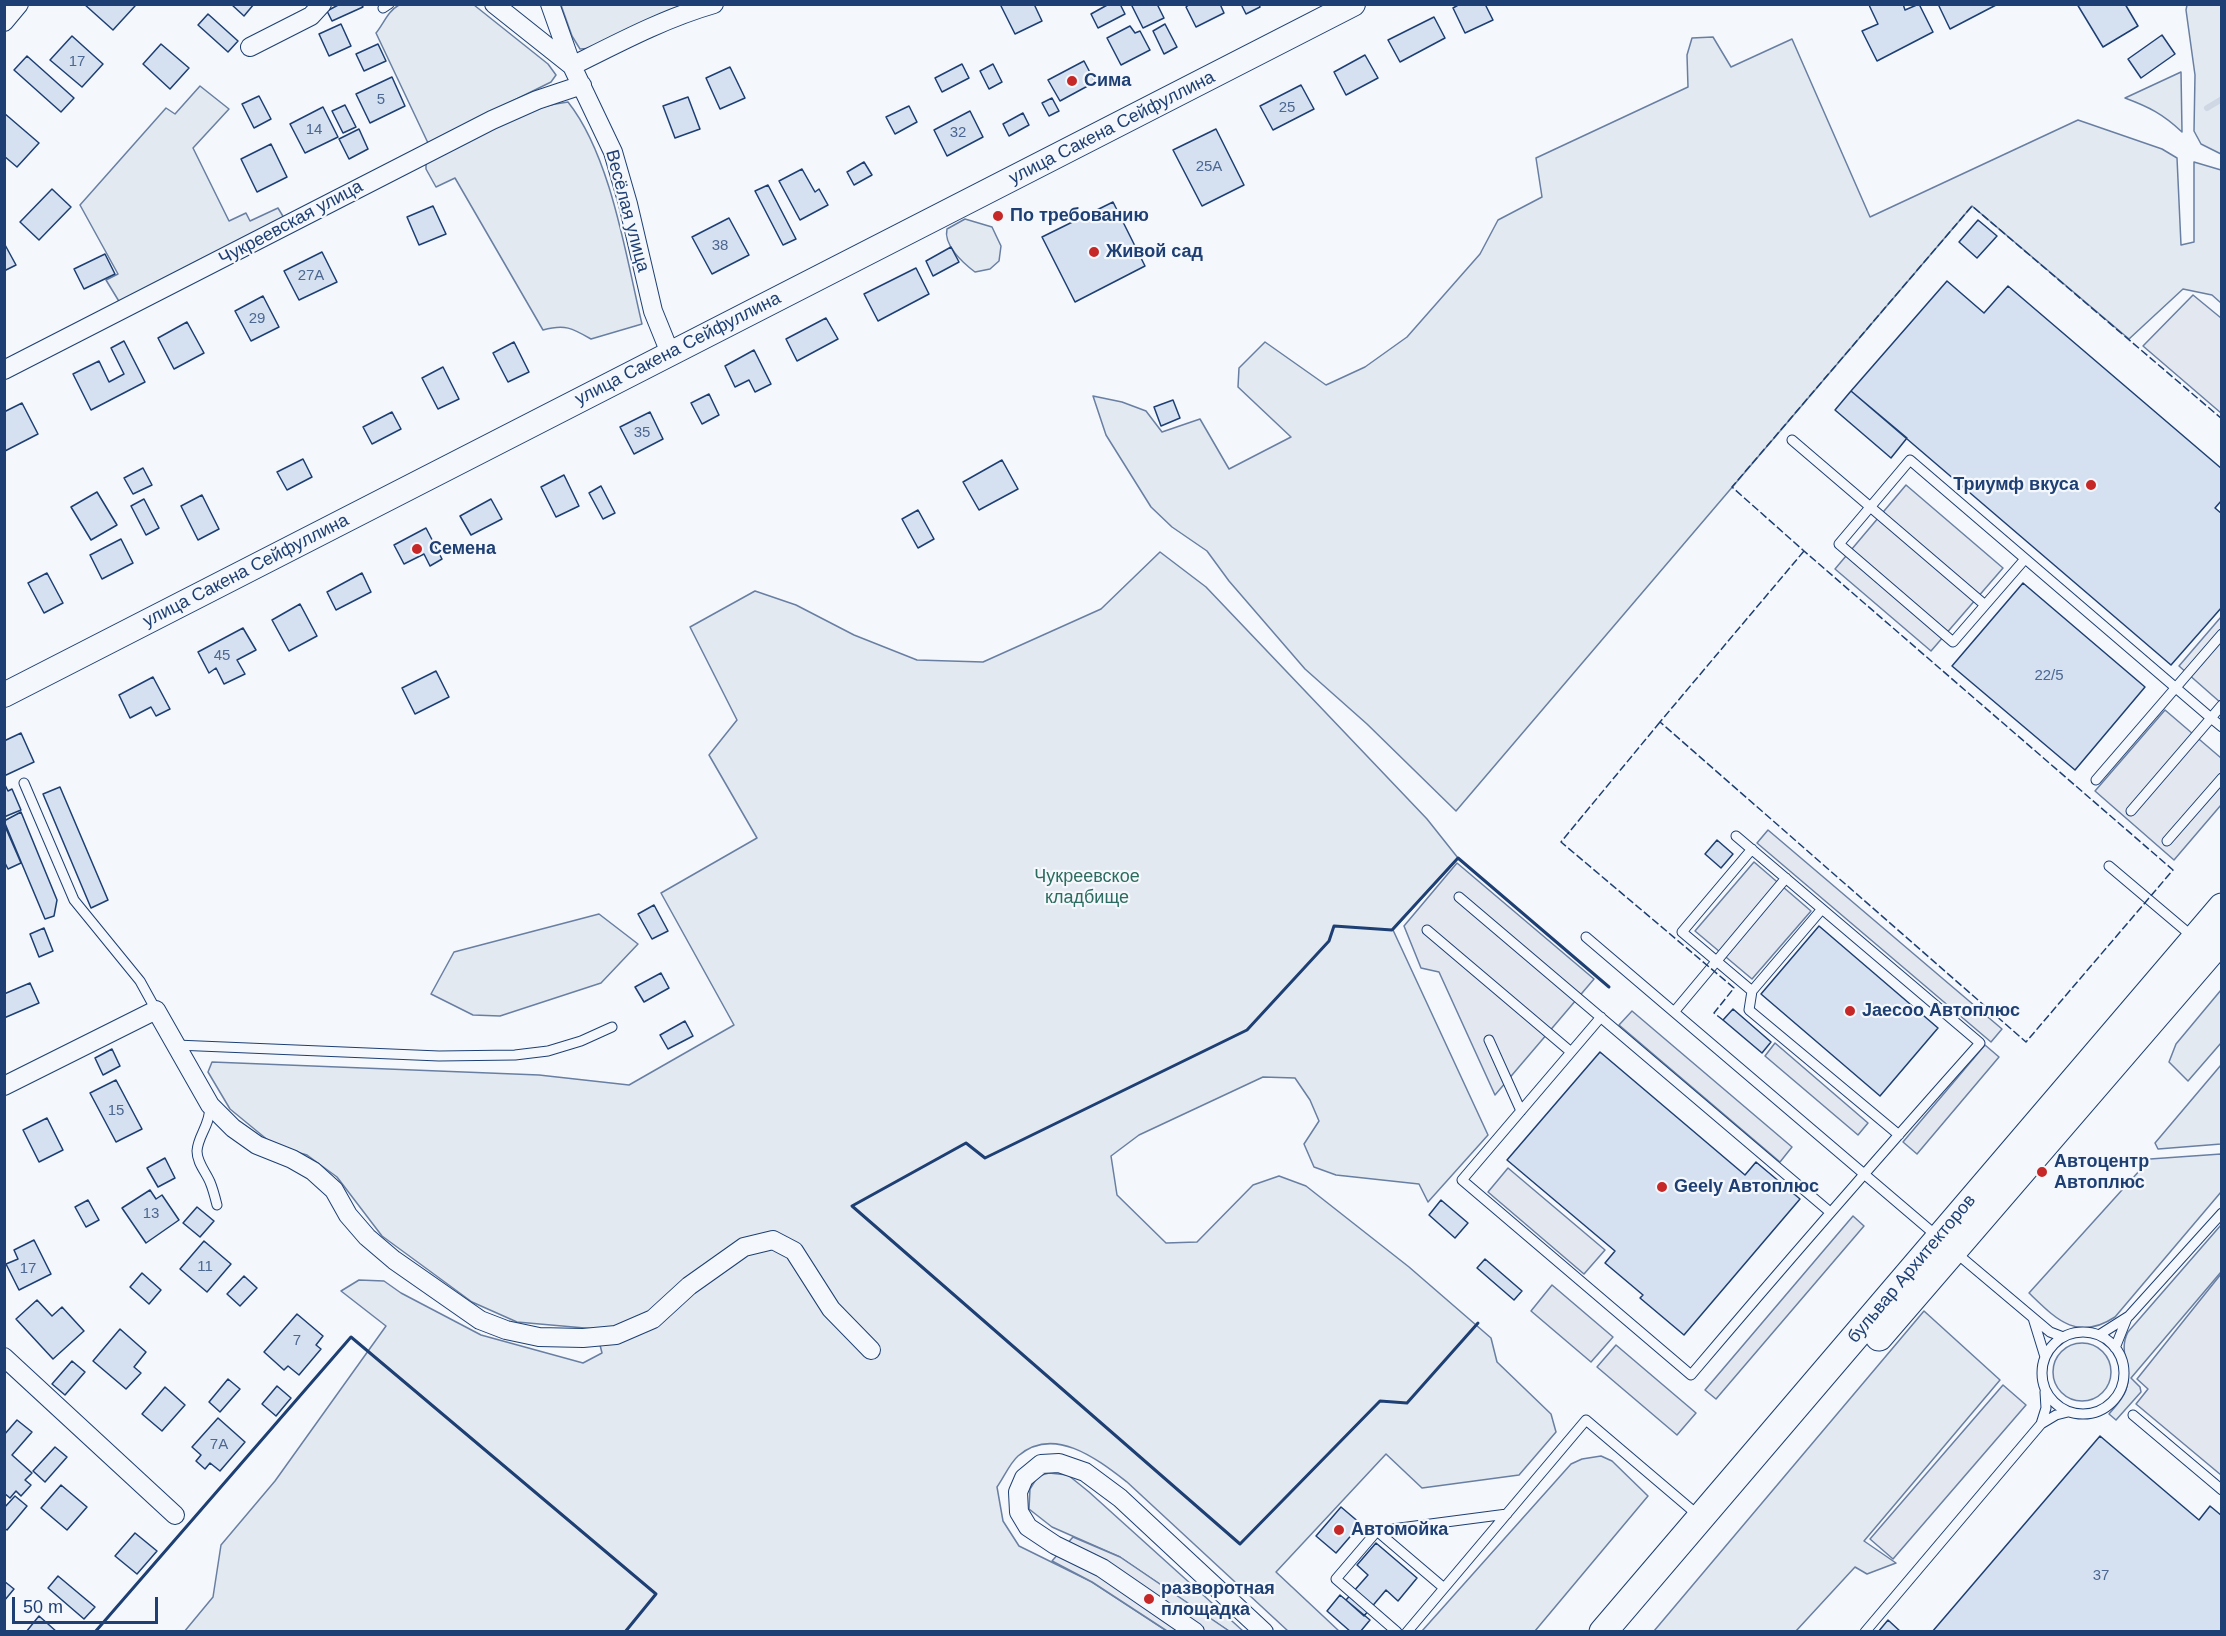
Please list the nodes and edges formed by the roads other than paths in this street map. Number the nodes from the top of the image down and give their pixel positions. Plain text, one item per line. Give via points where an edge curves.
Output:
1 (19, 4) edge
2 (322, 4) edge
3 (494, 4) edge
4 (550, 4) edge
5 (714, 4) edge
6 (1353, 4) edge
7 (4, 22) edge
8 (250, 47) dead end
9 (572, 66) junction
10 (582, 85) junction
11 (670, 353) junction
12 (4, 370) edge
13 (1792, 440) dead end
14 (1870, 507) junction
15 (2025, 558) junction
16 (1985, 605) junction
17 (2222, 634) edge
18 (2175, 688) junction
19 (4, 694) edge
20 (2222, 705) edge
21 (2211, 718) junction
22 (2222, 727) edge
23 (2222, 778) edge
24 (2096, 780) dead end
25 (24, 783) dead end
26 (2131, 811) dead end
27 (1736, 836) dead end
28 (2167, 841) dead end
29 (1752, 849) junction
30 (2109, 866) dead end
31 (1786, 879) junction
32 (1459, 897) dead end
33 (2222, 907) edge
34 (1822, 909) junction
35 (1427, 930) dead end
36 (1586, 937) dead end
37 (2194, 939) junction
38 (2222, 939) edge
39 (1716, 961) junction
40 (1752, 991) junction
41 (156, 1010) junction
42 (1674, 1012) junction
43 (1601, 1017) junction
44 (612, 1027) dead end
45 (1489, 1040) dead end
46 (176, 1045) junction
47 (1571, 1052) junction
48 (4, 1086) edge
49 (210, 1105) junction
50 (1521, 1111) junction
51 (1899, 1135) junction
52 (1865, 1175) junction
53 (217, 1205) dead end
54 (1830, 1212) junction
55 (2222, 1213) edge
56 (1946, 1244) junction
57 (2128, 1316) junction
58 (2033, 1317) junction
59 (2098, 1335) junction
60 (2063, 1337) junction
61 (2115, 1348) junction
62 (871, 1350) dead end
63 (4, 1357) edge
64 (2045, 1357) junction
65 (2045, 1390) junction
66 (2068, 1412) junction
67 (2133, 1415) dead end
68 (2041, 1424) junction
69 (2222, 1490) edge
70 (1507, 1514) junction
71 (176, 1515) dead end
72 (1701, 1517) junction
73 (1377, 1531) junction
74 (1444, 1588) junction
75 (1195, 1632) edge
76 (1264, 1632) edge
77 (1397, 1632) edge
78 (1407, 1632) edge
79 (1603, 1632) edge
80 (1626, 1632) edge
81 (1865, 1632) edge

1 - 7 street
2 - 8 street via 311,16
3 - 9 street, Весёлая улица
4 - 9 street
5 - 9 street
6 - 11 main road, улица Сакена Сейфуллина
9 - 10 street, Весёлая улица
10 - 11 street, Весёлая улица via 613,152 653,311
10 - 12 street, Чукреевская улица via 492,120
11 - 19 main road, улица Сакена Сейфуллина
13 - 14 lane
14 - 15 lane via 1910,460
14 - 16 lane
14 - 16 lane via 1839,544 1953,642
15 - 16 lane
15 - 18 lane
17 - 18 lane
18 - 21 lane
18 - 24 lane
20 - 21 lane
21 - 22 lane
21 - 26 lane
23 - 28 lane
25 - 41 lane via 74,900 140,981
27 - 29 lane
29 - 31 lane
29 - 39 lane via 1682,932
30 - 37 lane
31 - 34 lane
31 - 39 lane
32 - 43 lane
33 - 37 main road, бульвар Архитекторов
34 - 40 lane
34 - 51 lane via 1980,1042
35 - 47 lane
36 - 42 lane
37 - 56 main road, бульвар Архитекторов
38 - 56 main road, бульвар Архитекторов
39 - 40 lane
39 - 42 lane
40 - 51 lane via 1749,1010
41 - 46 street
41 - 48 street
42 - 52 lane
43 - 47 lane
43 - 54 lane
44 - 46 lane via 548,1051 515,1055 428,1056
45 - 50 lane
46 - 49 street
47 - 50 lane
49 - 53 lane via 210,1119 197,1153
49 - 62 street via 257,1145 313,1171 334,1190 367,1237 394,1260 480,1320 506,1330 539,1337 616,1335 653,1319 689,1286 744,1247 773,1240 795,1251 831,1309
50 - 54 lane via 1462,1180 1691,1375
51 - 52 lane
52 - 54 lane
52 - 56 lane
55 - 57 lane
56 - 58 lane
56 - 72 main road, бульвар Архитекторов
56 - 80 main road, бульвар Архитекторов
57 - 59 lane
57 - 61 lane
58 - 60 lane via 2050,1332
58 - 64 lane
59 - 60 lane via 2087,1332
59 - 61 lane
60 - 64 lane
61 - 66 lane via 2124,1372 2116,1398 2095,1413
63 - 71 street
64 - 65 lane
65 - 66 lane via 2054,1404
65 - 68 lane via 2046,1408
66 - 68 lane
67 - 69 lane
68 - 81 lane
70 - 72 lane via 1586,1420
70 - 73 lane
70 - 74 lane
72 - 79 main road, бульвар Архитекторов
73 - 74 lane
73 - 77 lane via 1336,1579
74 - 78 lane
75 - 76 street via 1102,1568 1028,1527 1019,1512 1018,1492 1024,1478 1041,1464 1059,1463 1085,1472 1120,1498

